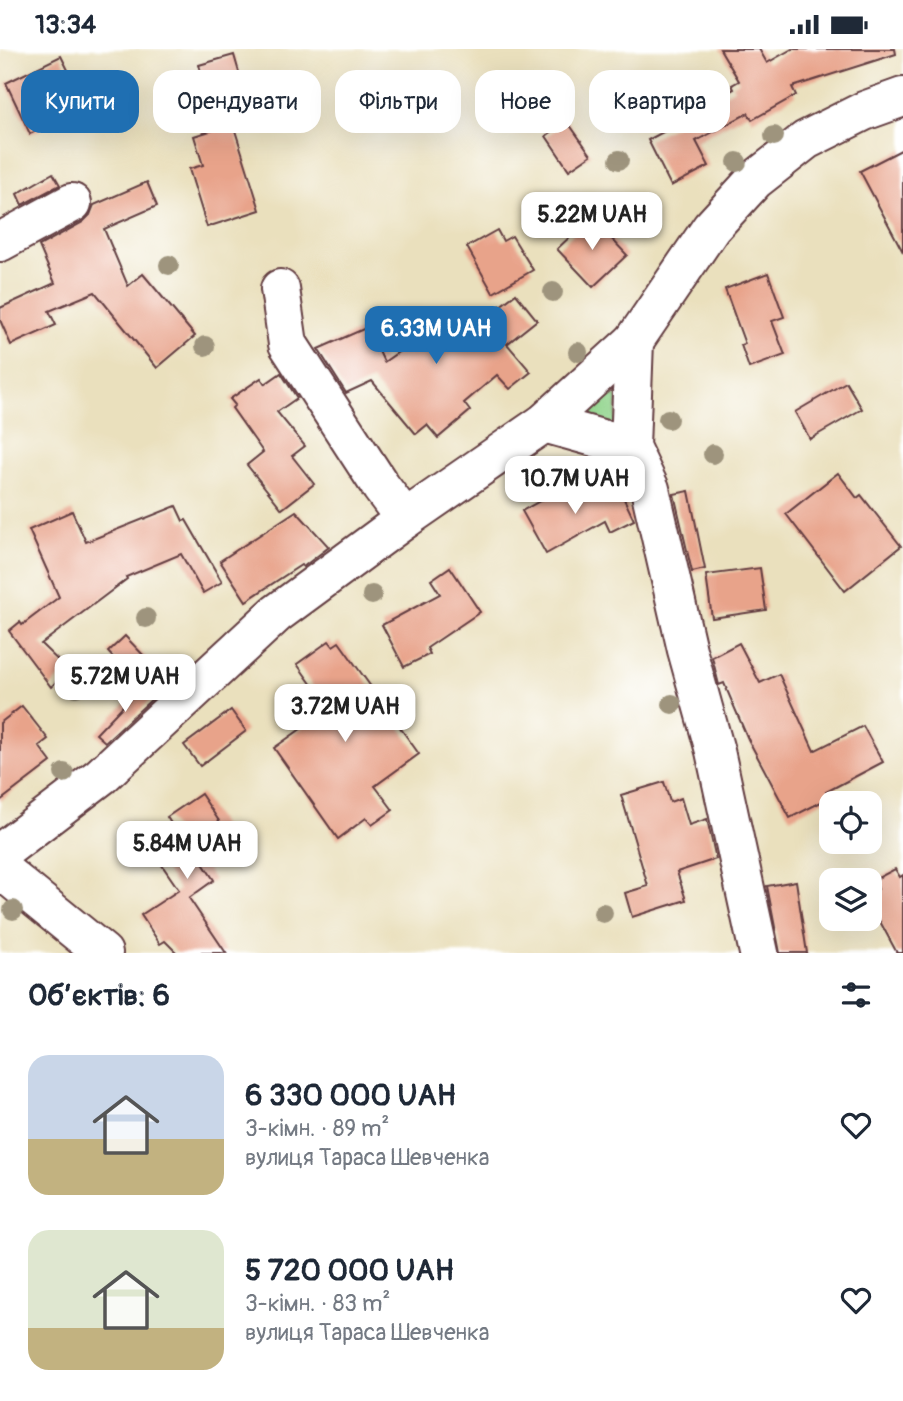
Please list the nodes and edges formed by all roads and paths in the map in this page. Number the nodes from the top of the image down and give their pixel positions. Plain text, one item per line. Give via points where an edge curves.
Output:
1 (903, 97) edge
2 (72, 202) dead end
3 (0, 242) edge
4 (280, 289) dead end
5 (634, 341) junction
6 (544, 423) junction
7 (630, 447) junction
8 (405, 519) junction
9 (0, 853) edge
10 (0, 869) edge
11 (103, 953) edge
12 (758, 953) edge

1 - 5 street via 806,140 755,180 711,228
2 - 3 street
4 - 8 street via 288,344
5 - 6 street
5 - 7 street
6 - 7 street
6 - 8 street
7 - 12 street via 650,489 715,751
8 - 9 street via 276,614 101,776
10 - 11 street

